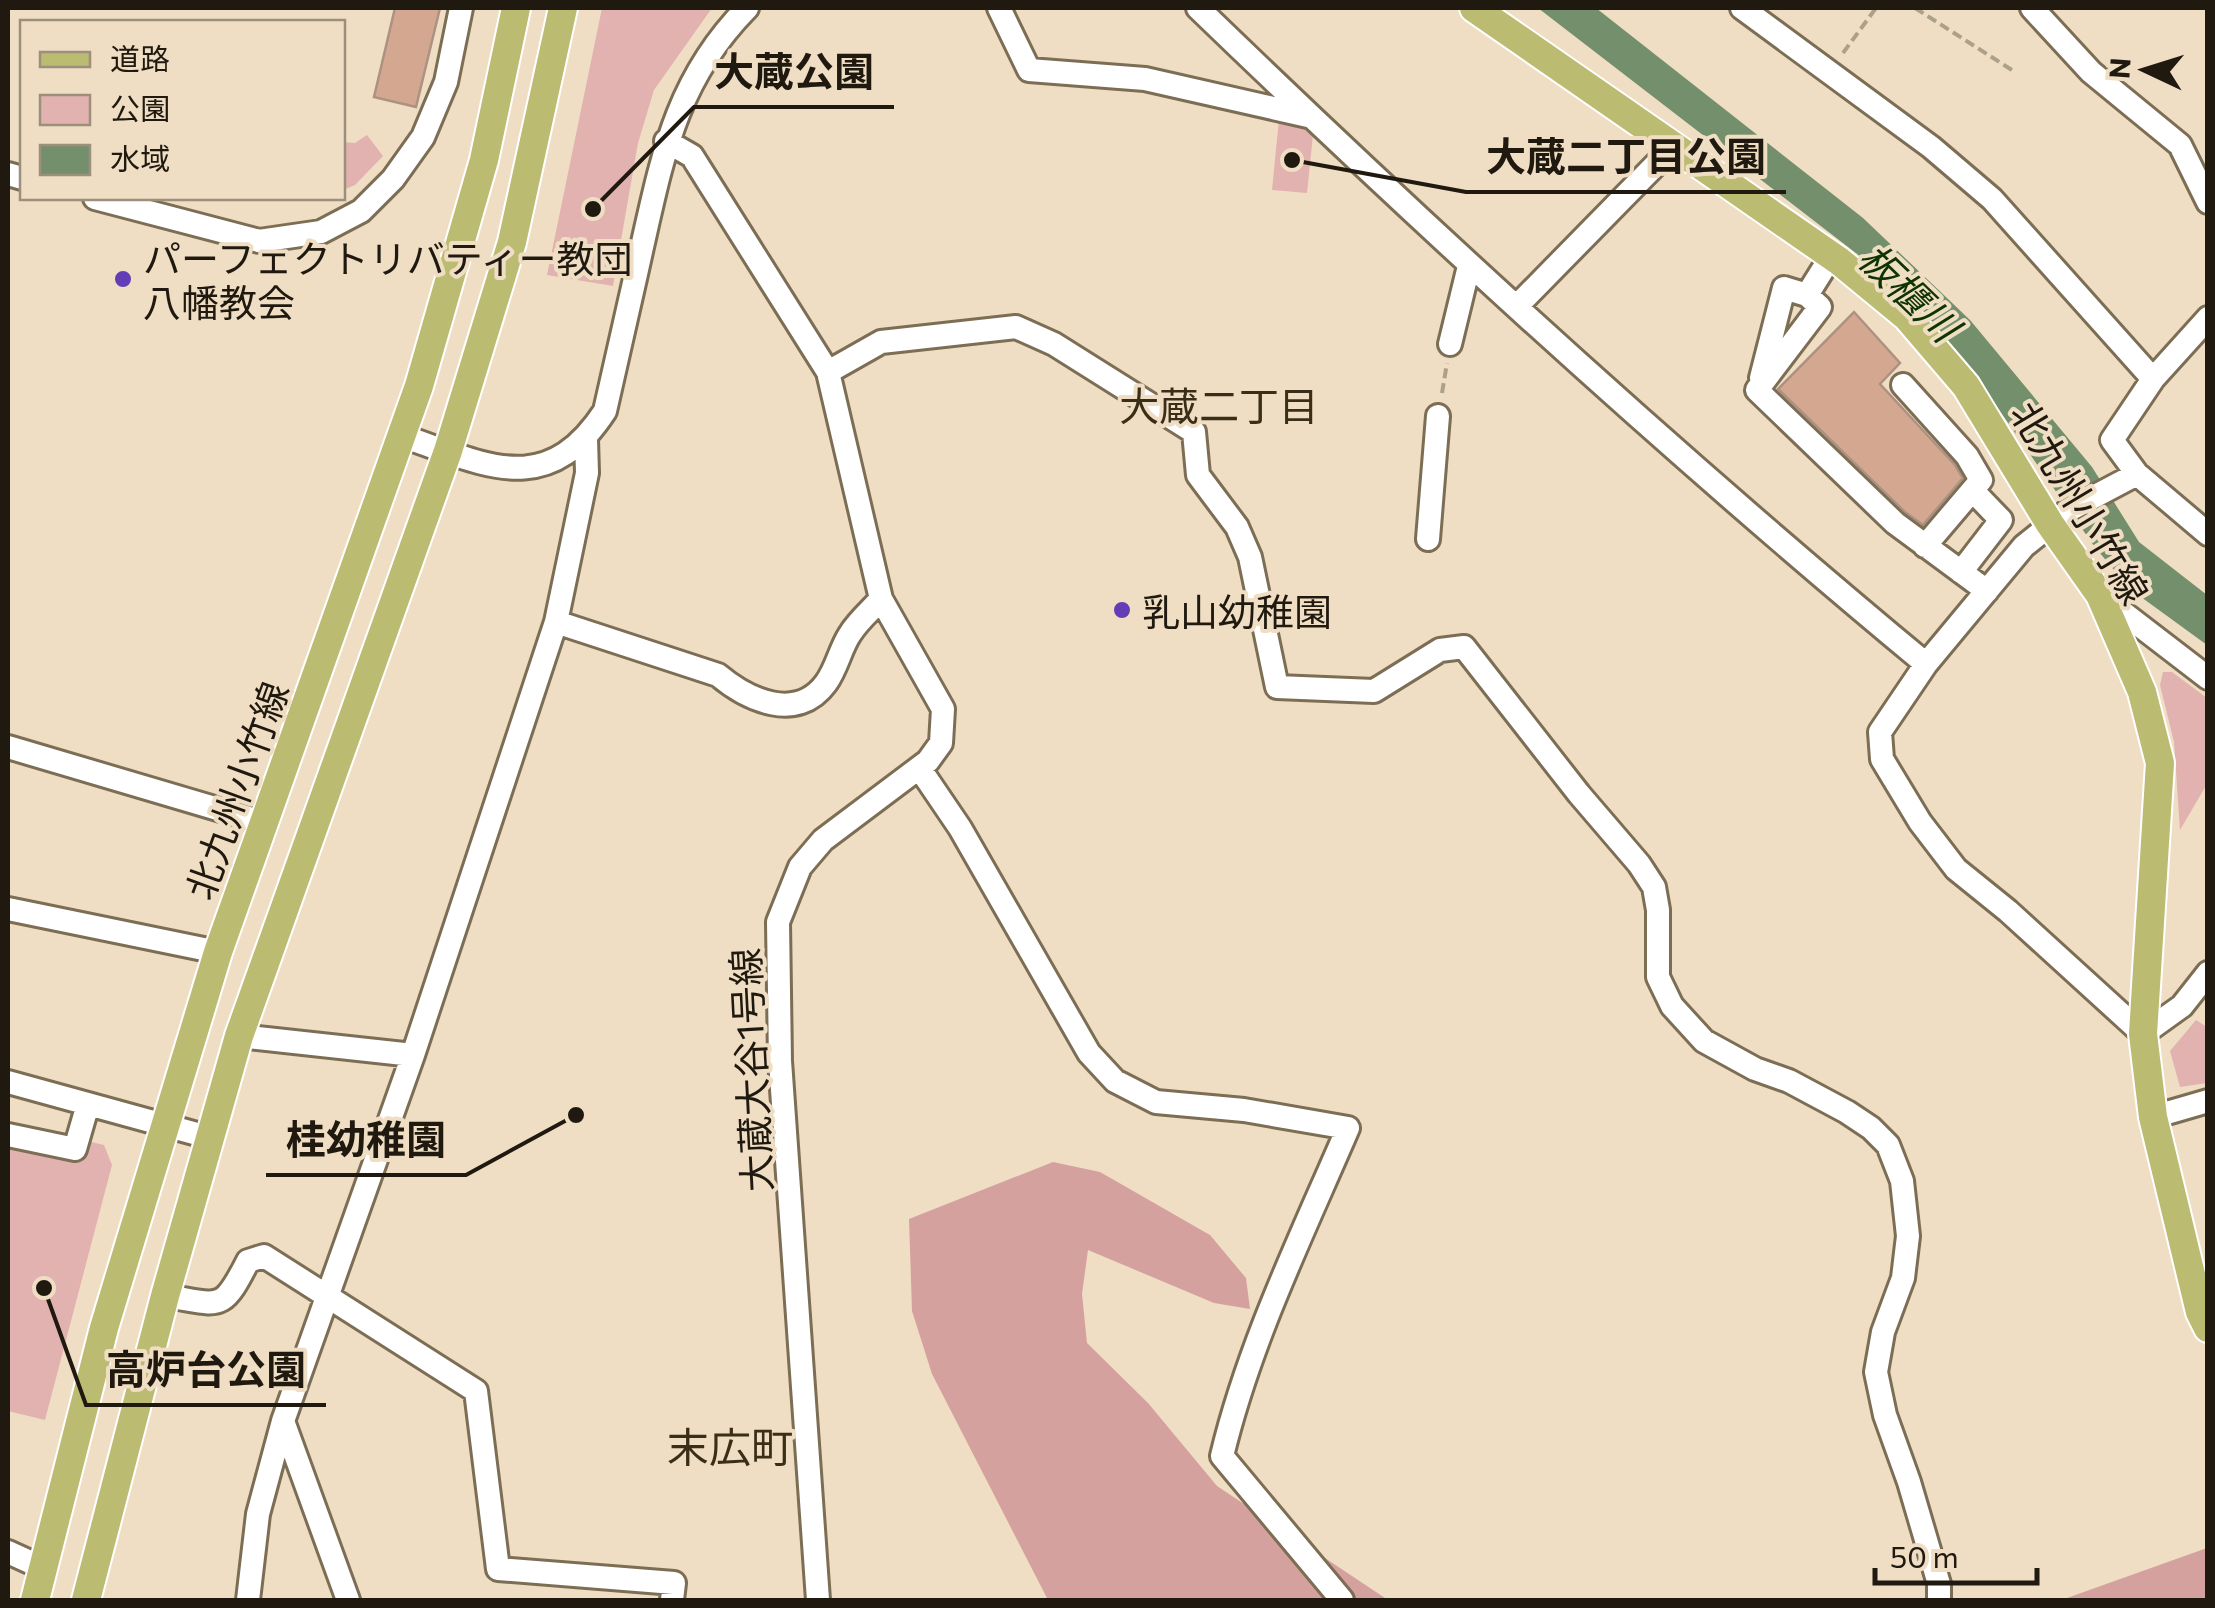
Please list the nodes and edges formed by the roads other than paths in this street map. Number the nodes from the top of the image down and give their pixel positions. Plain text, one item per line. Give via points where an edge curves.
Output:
1 (461, 8) edge
2 (516, 8) edge
3 (562, 8) edge
4 (747, 8) edge
5 (999, 8) edge
6 (1198, 8) edge
7 (1474, 8) edge
8 (1742, 8) edge
9 (2032, 8) edge
10 (1311, 117) junction
11 (666, 140) junction
12 (1673, 147) junction
13 (103, 200) edge
14 (2208, 202) edge
15 (1832, 256) junction
16 (1469, 266) junction
17 (1517, 306) junction
18 (2208, 318) edge
19 (1450, 344) road end
20 (828, 372) junction
21 (2154, 380) junction
22 (1903, 386) dead end
23 (1438, 416) road end
24 (402, 436) junction
25 (586, 440) junction
26 (448, 452) junction
27 (2138, 474) junction
28 (1973, 491) junction
29 (2059, 517) junction
30 (2208, 534) edge
31 (1428, 538) dead end
32 (1925, 546) junction
33 (1960, 572) junction
34 (1987, 591) junction
35 (2100, 595) junction
36 (880, 599) junction
37 (556, 622) junction
38 (1926, 664) junction
39 (2208, 678) edge
40 (8, 747) edge
41 (920, 768) junction
42 (265, 824) junction
43 (8, 910) edge
44 (218, 952) junction
45 (2208, 973) edge
46 (2143, 1034) junction
47 (239, 1036) junction
48 (414, 1055) junction
49 (8, 1082) edge
50 (2208, 1101) edge
51 (88, 1104) junction
52 (2153, 1116) junction
53 (164, 1124) junction
54 (8, 1135) edge
55 (208, 1136) junction
56 (326, 1294) junction
57 (165, 1296) junction
58 (2205, 1315) edge
59 (283, 1420) junction
60 (8, 1552) edge
61 (43, 1568) junction
62 (35, 1600) edge
63 (86, 1600) edge
64 (248, 1600) edge
65 (348, 1600) edge
66 (672, 1600) edge
67 (818, 1600) edge
68 (1342, 1600) edge
69 (1939, 1600) edge

1 - 13 street via 446,82 423,137 361,211 321,232 259,241
2 - 24 main road, 北九州小竹線 via 484,160
3 - 26 main road via 512,242
4 - 11 street via 706,56
5 - 10 street via 1030,70 1145,79
6 - 10 street
7 - 12 main road, 北九州小竹線
8 - 21 street via 1992,199
9 - 14 street via 2091,72 2180,145
10 - 16 street
11 - 20 street, 大蔵大谷1号線 via 692,156
11 - 25 street via 605,411
12 - 15 main road, 北九州小竹線
12 - 17 street
15 - 29 main road, 北九州小竹線 via 1907,317 1966,386
15 - 32 street via 1807,295 1820,307 1758,390
16 - 17 street
16 - 19 street
17 - 38 street via 1750,519
18 - 21 street
20 - 36 street, 大蔵大谷1号線
20 - 69 street via 881,342 1016,327 1194,432 1198,475 1250,556 1277,687 1374,691 1440,650 1464,648 1654,887 1658,977 1672,1006 1704,1041 1848,1112 1888,1145 1902,1180 1908,1236 1876,1372
21 - 27 street via 2112,440
22 - 28 street via 1967,456 1982,480
23 - 31 street
24 - 26 street
24 - 42 main road, 北九州小竹線
25 - 26 street via 566,456 530,468 492,466
25 - 37 street via 587,473
26 - 47 main road
27 - 29 street
27 - 30 street
28 - 32 street
28 - 33 street via 2002,520
29 - 34 street
29 - 35 main road, 北九州小竹線
32 - 33 street
33 - 34 street
34 - 38 street
35 - 39 street
35 - 46 main road, 北九州小竹線 via 2142,692 2160,763
36 - 37 street via 850,634 822,688 791,706 766,704 718,675
36 - 41 street, 大蔵大谷1号線 via 943,710 940,743
37 - 48 street
38 - 46 street via 1880,732 1882,759 1956,869
40 - 42 street
41 - 67 street, 大蔵大谷1号線 via 823,840 800,867 778,922 780,1062
41 - 68 street via 1089,1053 1116,1081 1156,1102 1348,1128 1280,1286 1222,1456
42 - 44 main road, 北九州小竹線
43 - 44 street
44 - 53 main road, 北九州小竹線
45 - 46 street via 2182,1006
46 - 52 main road, 北九州小竹線
47 - 48 street
47 - 55 main road
48 - 56 street
49 - 51 street
50 - 52 street
51 - 53 street
51 - 54 street via 75,1149
52 - 58 main road, 北九州小竹線
53 - 55 street
53 - 61 main road, 北九州小竹線
55 - 57 main road
56 - 57 street via 264,1256 248,1261 230,1296 215,1304
56 - 59 street
56 - 66 street via 476,1391 498,1569 674,1584
57 - 63 main road
59 - 64 street via 258,1514
59 - 65 street
60 - 61 street
61 - 62 main road, 北九州小竹線

